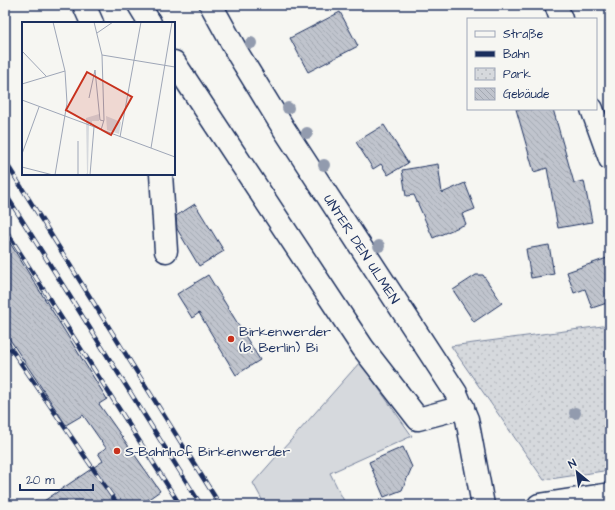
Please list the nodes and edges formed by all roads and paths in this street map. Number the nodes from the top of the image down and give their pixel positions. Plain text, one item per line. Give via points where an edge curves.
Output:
1 (84, 5) edge
2 (139, 5) edge
3 (211, 5) edge
4 (556, 5) edge
5 (561, 18) edge
6 (92, 22) edge
7 (149, 22) edge
8 (175, 64) edge
9 (592, 110) edge
10 (610, 159) edge
11 (161, 175) edge
12 (166, 251) dead end
13 (462, 407) junction
14 (610, 494) edge
15 (483, 505) edge
16 (539, 505) edge

1 - 6 street
2 - 7 street
3 - 13 street, UNTER DEN ULMEN via 284,129 448,380
4 - 5 street
8 - 13 street via 363,348 418,419
9 - 10 street
11 - 12 street
13 - 15 street, UNTER DEN ULMEN via 471,435
14 - 16 street

